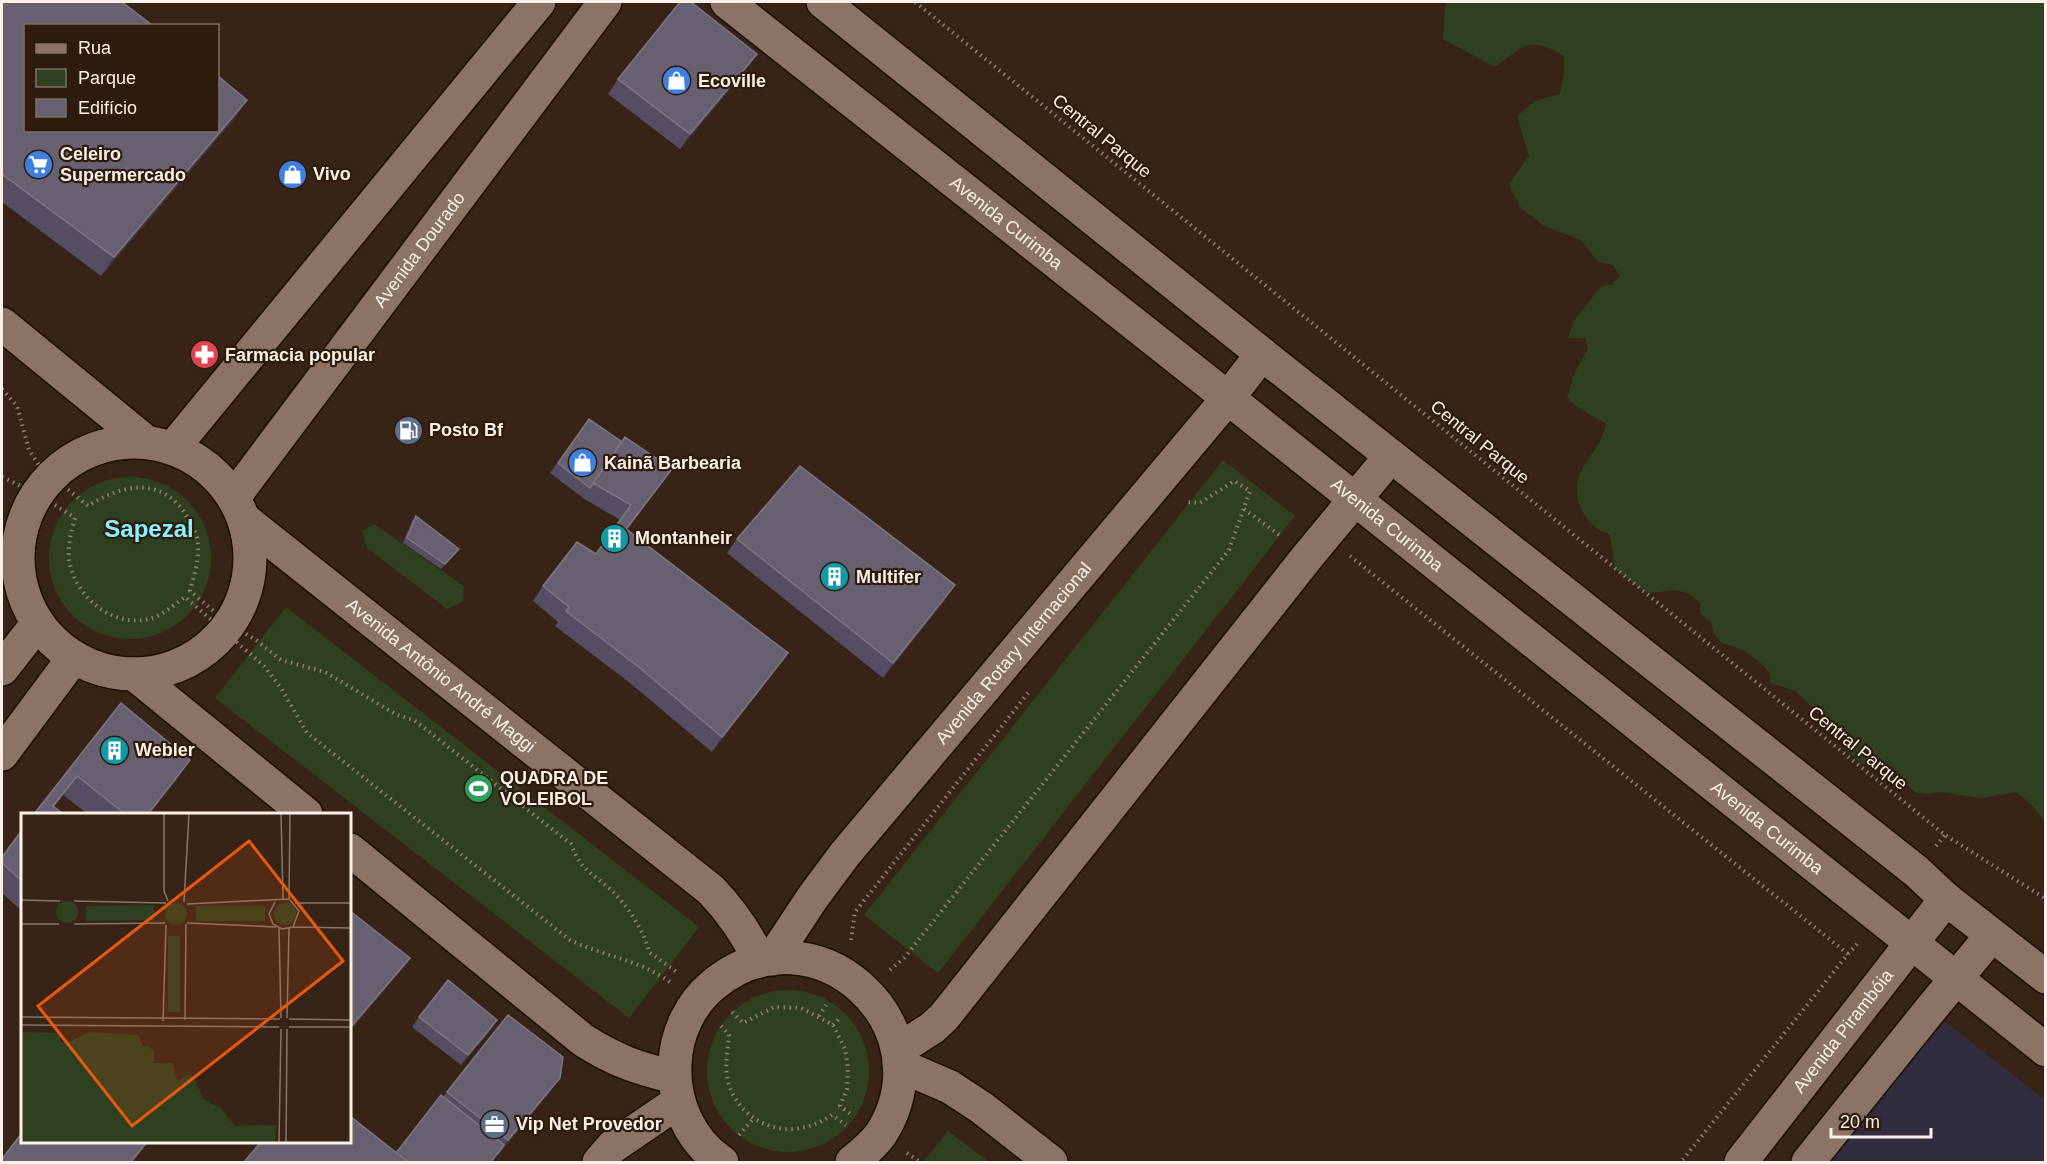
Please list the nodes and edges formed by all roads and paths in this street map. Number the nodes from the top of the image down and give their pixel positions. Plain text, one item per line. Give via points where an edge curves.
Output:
1 (539, 2) edge
2 (605, 2) edge
3 (727, 2) edge
4 (823, 2) edge
5 (915, 2) edge
6 (2, 324) edge
7 (1262, 354) junction
8 (2, 389) edge
9 (1228, 398) junction
10 (159, 445) junction
11 (1391, 456) junction
12 (2, 477) edge
13 (43, 486) junction
14 (1356, 500) junction
15 (1178, 502) dead end
16 (239, 509) junction
17 (1344, 551) dead end
18 (10, 568) edge
19 (38, 623) junction
20 (227, 627) junction
21 (74, 657) junction
22 (2, 669) edge
23 (134, 674) junction
24 (1031, 688) dead end
25 (2, 754) edge
26 (305, 813) edge
27 (351, 851) edge
28 (2046, 898) edge
29 (1946, 899) junction
30 (1992, 935) junction
31 (1913, 943) junction
32 (766, 960) junction
33 (2046, 977) edge
34 (1957, 978) junction
35 (856, 982) junction
36 (701, 998) junction
37 (2046, 1050) edge
38 (899, 1057) junction
39 (676, 1090) junction
40 (868, 1147) edge
41 (599, 1162) edge
42 (722, 1162) edge
43 (920, 1162) edge
44 (1051, 1162) edge
45 (1681, 1162) edge
46 (1741, 1162) edge
47 (1808, 1162) edge

1 - 10 street
2 - 16 street, Avenida Dourado
3 - 9 street, Avenida Curimba
4 - 7 street
5 - 28 path, Central Parque via 1945,835
6 - 10 street, Avenida Antônio André Maggi
7 - 9 street, Avenida Rotary Internacional
7 - 11 street
8 - 13 path via 17,406
9 - 14 street, Avenida Curimba
9 - 32 street, Avenida Rotary Internacional via 845,854
10 - 13 street via 110,443 77,456
10 - 16 street, Avenida Antônio André Maggi via 204,465 218,477
11 - 14 street
11 - 29 street via 1916,871
12 - 13 path
13 - 18 street via 29,506
13 - 20 path via 75,518 69,537 69,560 76,581 99,609 127,619 150,619 185,597
13 - 20 path via 60,483 88,506 137,486 160,491 179,504 198,543 190,591
14 - 31 street, Avenida Curimba
14 - 38 street via 944,1017
15 - 35 path via 1200,503 1234,481 1250,491 1229,550 904,958
16 - 20 street via 251,554 247,587
16 - 32 street, Avenida Antônio André Maggi via 711,890 730,909
17 - 45 path via 1848,954
18 - 19 street
19 - 21 street
19 - 22 street
20 - 23 street via 189,661 163,671
20 - 36 path via 281,687 307,733 570,940 655,971
20 - 36 path via 256,640 281,660 325,672 397,715 414,720 571,844 586,871 611,890 640,928 649,952
21 - 23 street via 93,667
21 - 25 street
23 - 26 street
24 - 35 path via 855,912
27 - 39 street via 583,1040
29 - 30 street
29 - 31 street, Avenida Pirambóia
30 - 33 street
30 - 34 street
31 - 34 street, Avenida Curimba
31 - 46 street, Avenida Pirambóia
32 - 35 street via 798,958 823,964
32 - 36 street via 723,976
34 - 37 street, Avenida Curimba
34 - 47 street
35 - 38 street via 886,1018
36 - 39 street via 682,1028 675,1052
36 - 40 path via 729,1035 727,1077 739,1106 765,1125 791,1130 818,1124 832,1115
36 - 40 path via 743,1023 774,1007 801,1008 833,1025 845,1049 848,1068 847,1089 840,1106
38 - 40 street via 898,1089 892,1112
38 - 44 street via 982,1108
39 - 41 street
39 - 42 street via 688,1124 701,1144
40 - 43 path

